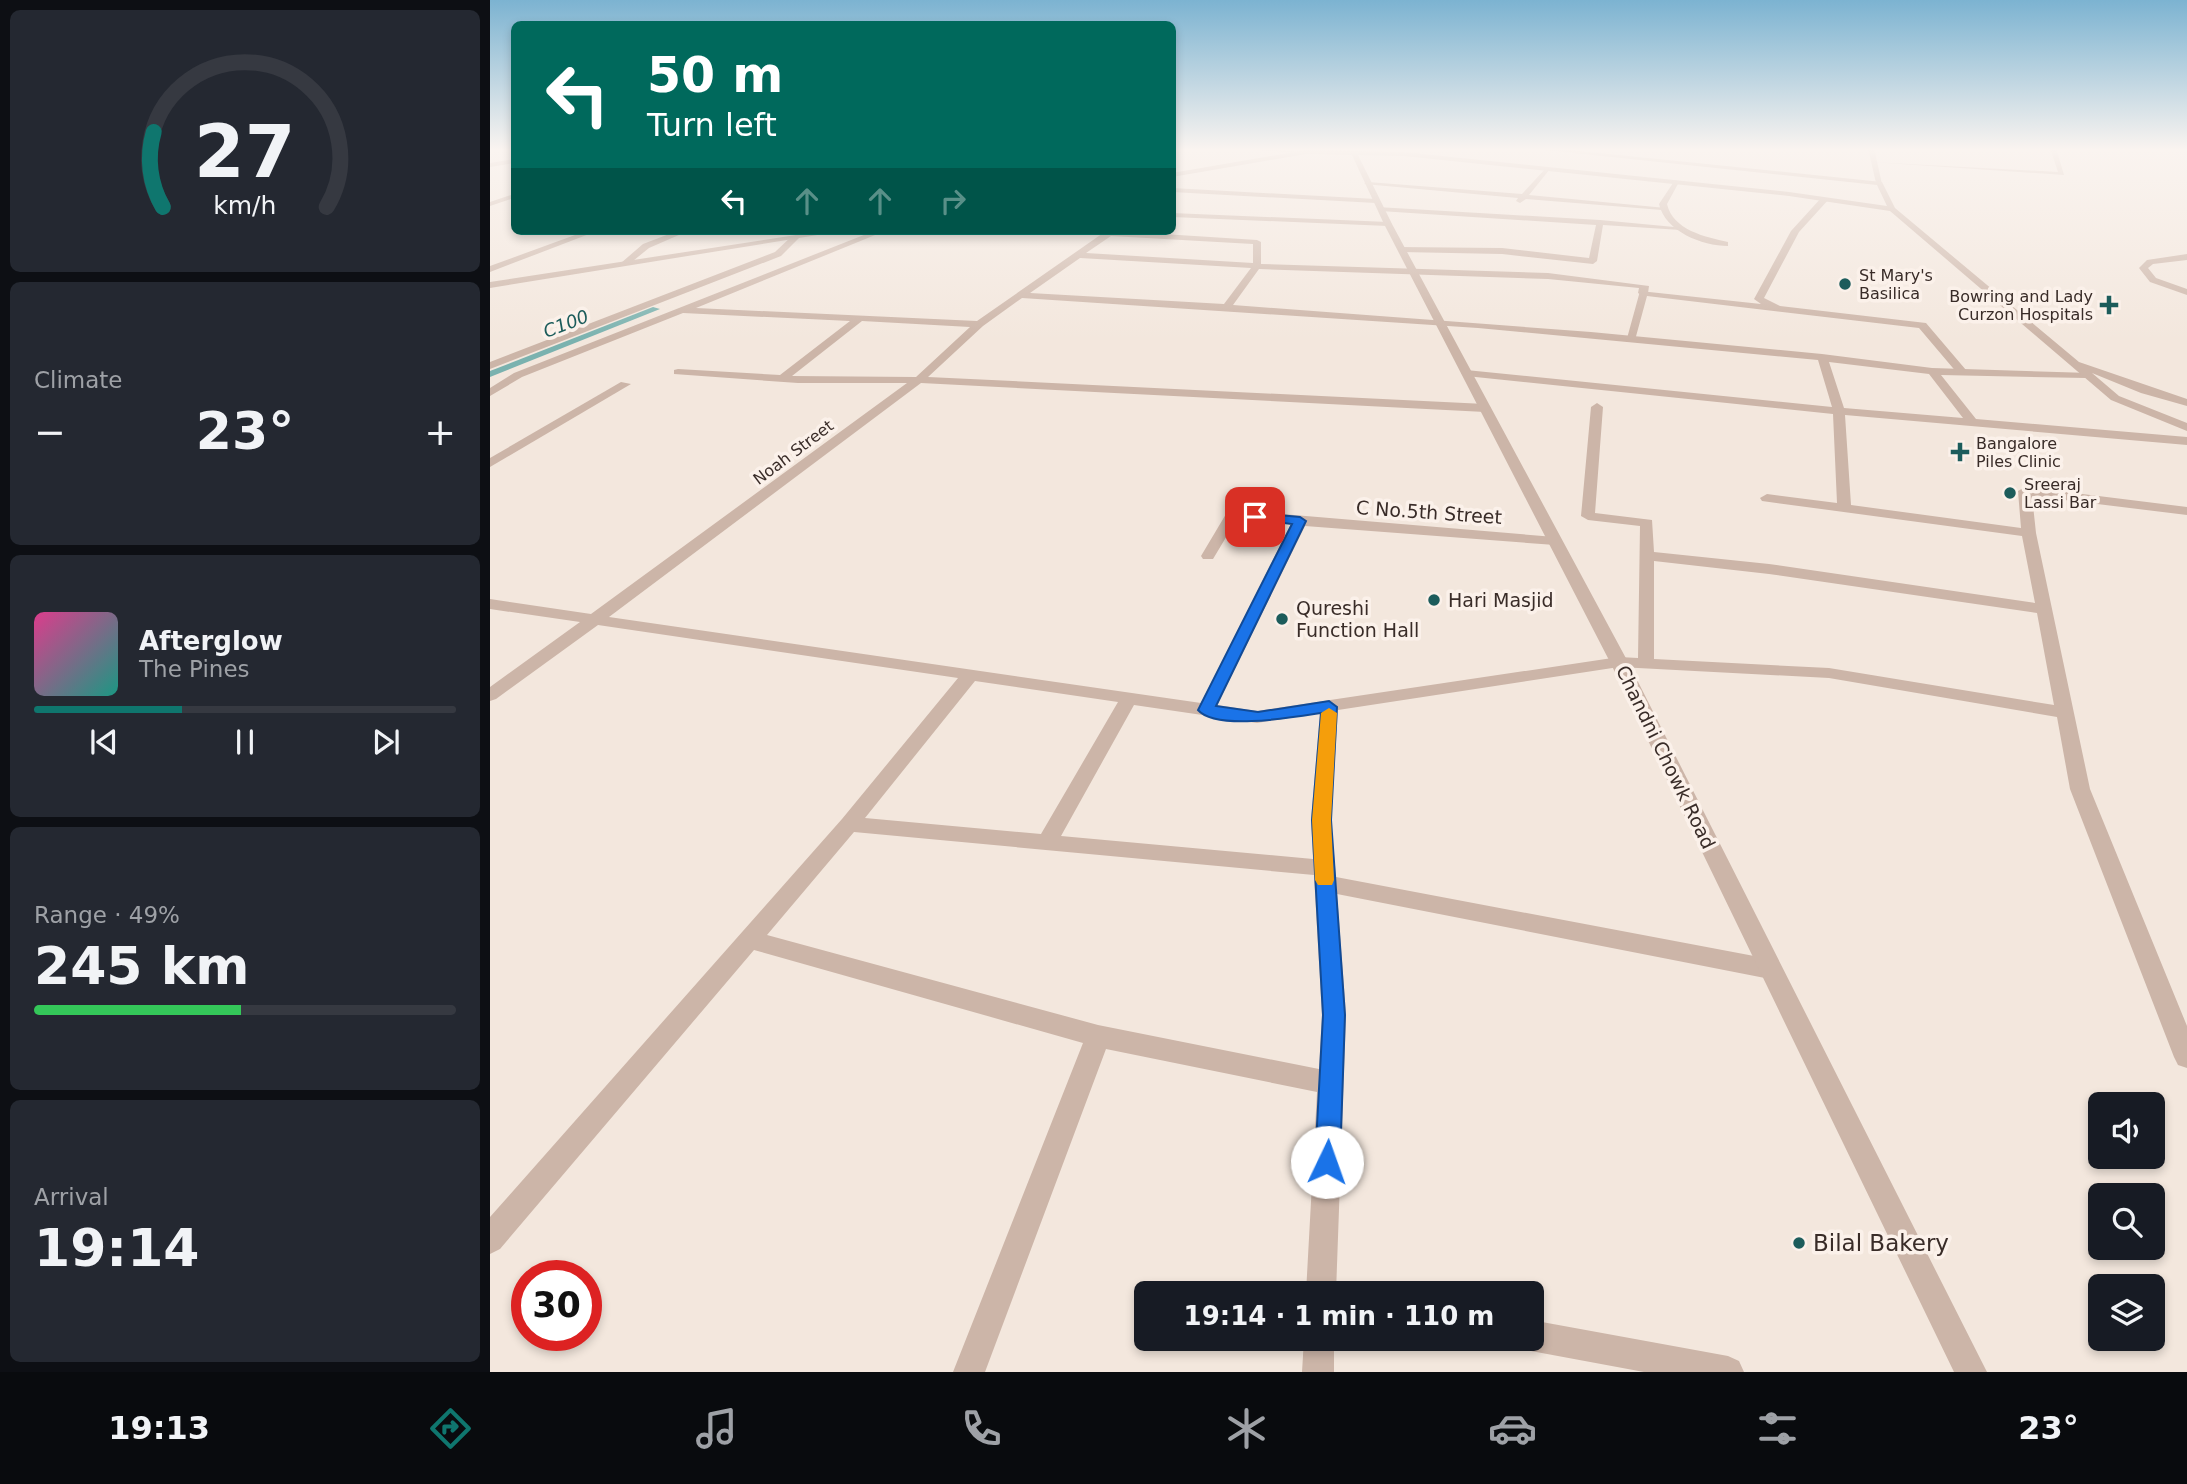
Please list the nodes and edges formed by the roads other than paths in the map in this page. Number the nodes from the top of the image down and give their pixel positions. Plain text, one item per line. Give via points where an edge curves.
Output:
1 (1266, 212) edge
2 (1319, 212) edge
3 (1382, 212) edge
4 (1463, 212) edge
5 (1513, 212) edge
6 (1666, 212) edge
7 (1813, 212) edge
8 (1896, 212) edge
9 (1176, 215) edge
10 (1511, 216) junction
11 (1261, 219) junction
12 (1600, 222) junction
13 (1681, 228) junction
14 (582, 235) edge
15 (674, 235) edge
16 (813, 235) edge
17 (871, 235) edge
18 (1107, 235) edge
19 (1155, 235) edge
20 (795, 238) junction
21 (1257, 242) junction
22 (1725, 244) dead end
23 (1401, 249) junction
24 (1077, 255) junction
25 (490, 257) edge
26 (2187, 257) edge
27 (518, 259) junction
28 (625, 263) junction
29 (1257, 266) junction
30 (490, 269) edge
31 (1413, 270) junction
32 (490, 285) edge
33 (2187, 292) edge
34 (1643, 293) junction
35 (1021, 295) junction
36 (1227, 307) junction
37 (676, 310) junction
38 (859, 319) junction
39 (1438, 320) junction
40 (1918, 320) dead end
41 (979, 324) junction
42 (1630, 340) junction
43 (2063, 356) junction
44 (1822, 357) junction
45 (490, 366) edge
46 (1932, 371) junction
47 (678, 372) dead end
48 (1962, 372) junction
49 (1466, 373) junction
50 (2087, 375) junction
51 (782, 379) junction
52 (919, 380) junction
53 (625, 384) dead end
54 (490, 393) edge
55 (2187, 403) edge
56 (1597, 407) dead end
57 (1485, 408) junction
58 (1839, 411) junction
59 (1972, 422) junction
60 (2186, 430) edge
61 (2187, 441) edge
62 (490, 463) edge
63 (1767, 498) dead end
64 (1844, 510) junction
65 (2187, 511) edge
66 (1300, 521) junction
67 (2029, 533) junction
68 (1555, 541) junction
69 (1208, 556) dead end
70 (1646, 556) junction
71 (490, 604) edge
72 (2045, 608) junction
73 (596, 618) junction
74 (1619, 662) junction
75 (1646, 663) junction
76 (971, 674) junction
77 (490, 695) edge
78 (1129, 698) junction
79 (1329, 707) junction
80 (1206, 710) junction
81 (2064, 712) junction
82 (849, 824) junction
83 (1047, 842) junction
84 (1324, 875) junction
85 (749, 939) junction
86 (1770, 968) junction
87 (1098, 1036) junction
88 (2187, 1057) edge
89 (1331, 1083) junction
90 (490, 1239) edge
91 (1322, 1281) edge
92 (1544, 1337) edge
93 (1319, 1351) edge
94 (969, 1372) edge
95 (1318, 1372) edge
96 (1728, 1372) edge
97 (1971, 1372) edge

1 - 11 street
2 - 11 street
3 - 23 street, Chandni Chowk Road
4 - 10 street
5 - 10 street
6 - 13 street
7 - 40 street via 1795,231 1759,299 1778,307
8 - 43 street
9 - 11 street
10 - 12 street
11 - 21 street via 1269,223
12 - 13 street
12 - 23 street via 1593,261 1502,251
13 - 22 street via 1695,238
14 - 27 street
15 - 28 street via 646,246
16 - 20 street
17 - 37 street
18 - 24 street, Noah Street
19 - 21 street
20 - 28 street
20 - 45 street via 778,254
21 - 29 street
23 - 31 street, Chandni Chowk Road
24 - 29 street
24 - 35 street, Noah Street
25 - 27 street
26 - 33 street via 2150,262 2143,268 2153,280
27 - 30 street
28 - 32 street
29 - 31 street
29 - 36 street
31 - 34 street via 1548,276 1644,286
31 - 39 street, Chandni Chowk Road
34 - 42 street
34 - 48 street via 1922,325
35 - 36 street
35 - 41 street, Noah Street
36 - 39 street
37 - 38 street
37 - 54 street via 518,375
38 - 41 street
38 - 51 street
39 - 42 street
39 - 49 street, Chandni Chowk Road
41 - 52 street, Noah Street
42 - 44 street
43 - 50 street
43 - 55 street via 2145,391
44 - 46 street
44 - 58 street
46 - 48 street
46 - 59 street
47 - 51 street
48 - 50 street
49 - 57 street, Chandni Chowk Road
49 - 58 street
50 - 60 street via 2115,398
51 - 52 street
52 - 57 street
52 - 73 street, Noah Street
53 - 62 street
56 - 70 street via 1588,516 1647,523
57 - 68 street, Chandni Chowk Road
58 - 59 street
58 - 64 street
59 - 61 street
63 - 64 street
64 - 67 street
65 - 67 street via 2025,491
66 - 68 street, C No.5th Street
66 - 69 street, C No.5th Street via 1233,514
66 - 80 street
67 - 72 street
68 - 74 street, Chandni Chowk Road
70 - 72 street
70 - 75 street
71 - 73 street
72 - 81 street
73 - 76 street
73 - 77 street, Noah Street
74 - 75 street
74 - 79 street
74 - 86 street, Chandni Chowk Road
75 - 81 street via 1829,673
76 - 78 street
76 - 82 street
78 - 80 street
78 - 83 street
79 - 80 street via 1258,718
79 - 84 street via 1321,820
81 - 88 street via 2080,789
82 - 83 street
82 - 85 street
83 - 84 street
84 - 86 street
84 - 89 street via 1334,1015
85 - 87 street
85 - 90 street
86 - 97 street, Chandni Chowk Road
87 - 89 street
87 - 94 street
89 - 91 street
92 - 96 street
93 - 95 street

